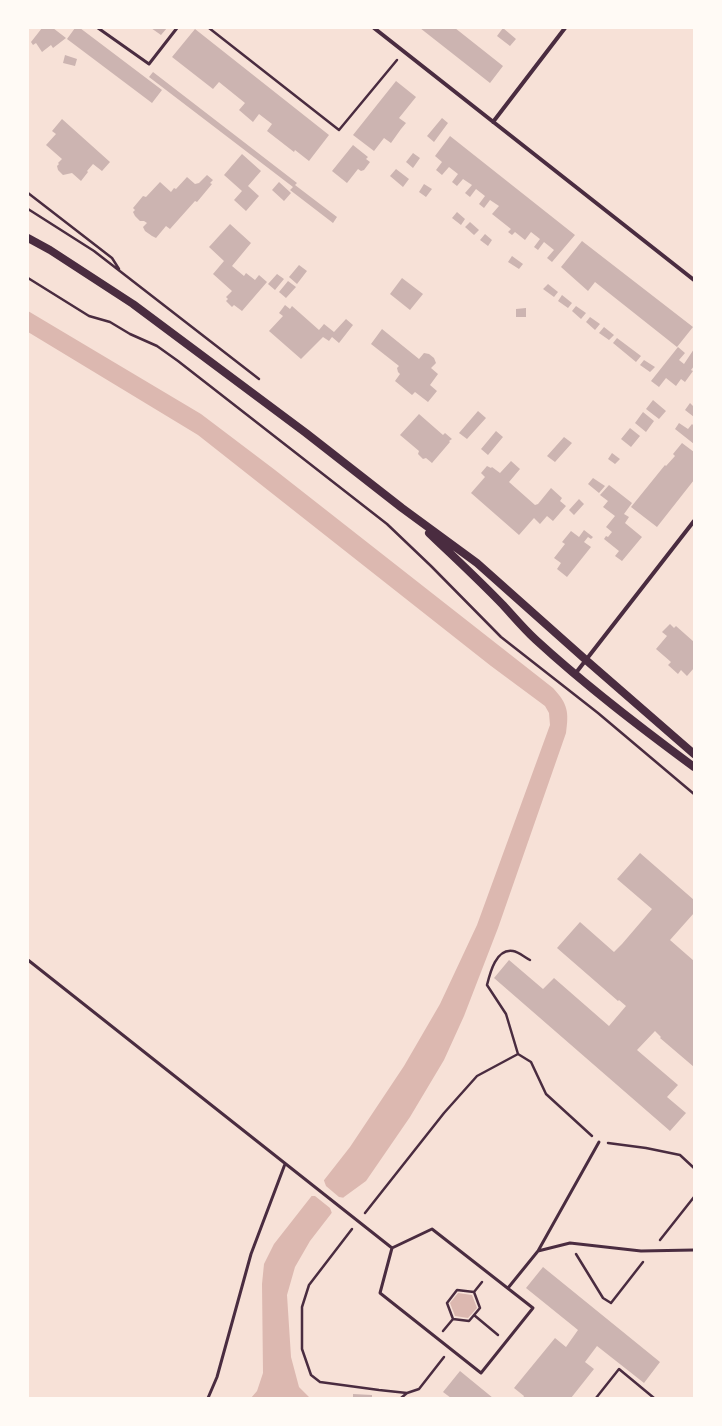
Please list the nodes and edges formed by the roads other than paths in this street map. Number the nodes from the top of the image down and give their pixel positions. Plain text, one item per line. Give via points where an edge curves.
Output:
1 (98, 28) edge
2 (177, 28) edge
3 (374, 28) edge
4 (565, 28) edge
5 (493, 122) junction
6 (28, 238) edge
7 (694, 280) edge
8 (402, 508) junction
9 (694, 521) edge
10 (586, 660) junction
11 (576, 674) junction
12 (694, 754) edge
13 (694, 767) edge
14 (28, 960) edge
15 (599, 1142) road end
16 (285, 1164) junction
17 (392, 1248) junction
18 (694, 1250) edge
19 (538, 1251) junction
20 (508, 1288) junction
21 (208, 1398) edge

1 - 2 lane via 149,64
3 - 5 street
4 - 5 street
5 - 7 street
6 - 8 main road via 133,304
8 - 10 main road via 477,563
8 - 11 main road via 473,575 534,639
9 - 10 street
10 - 11 street
10 - 12 main road
11 - 13 main road
14 - 16 lane
15 - 19 lane
16 - 17 lane
16 - 21 lane via 251,1254 217,1377
17 - 20 lane via 432,1230
17 - 20 lane via 380,1293 481,1373 533,1308
18 - 19 lane via 641,1251 570,1243
19 - 20 lane

